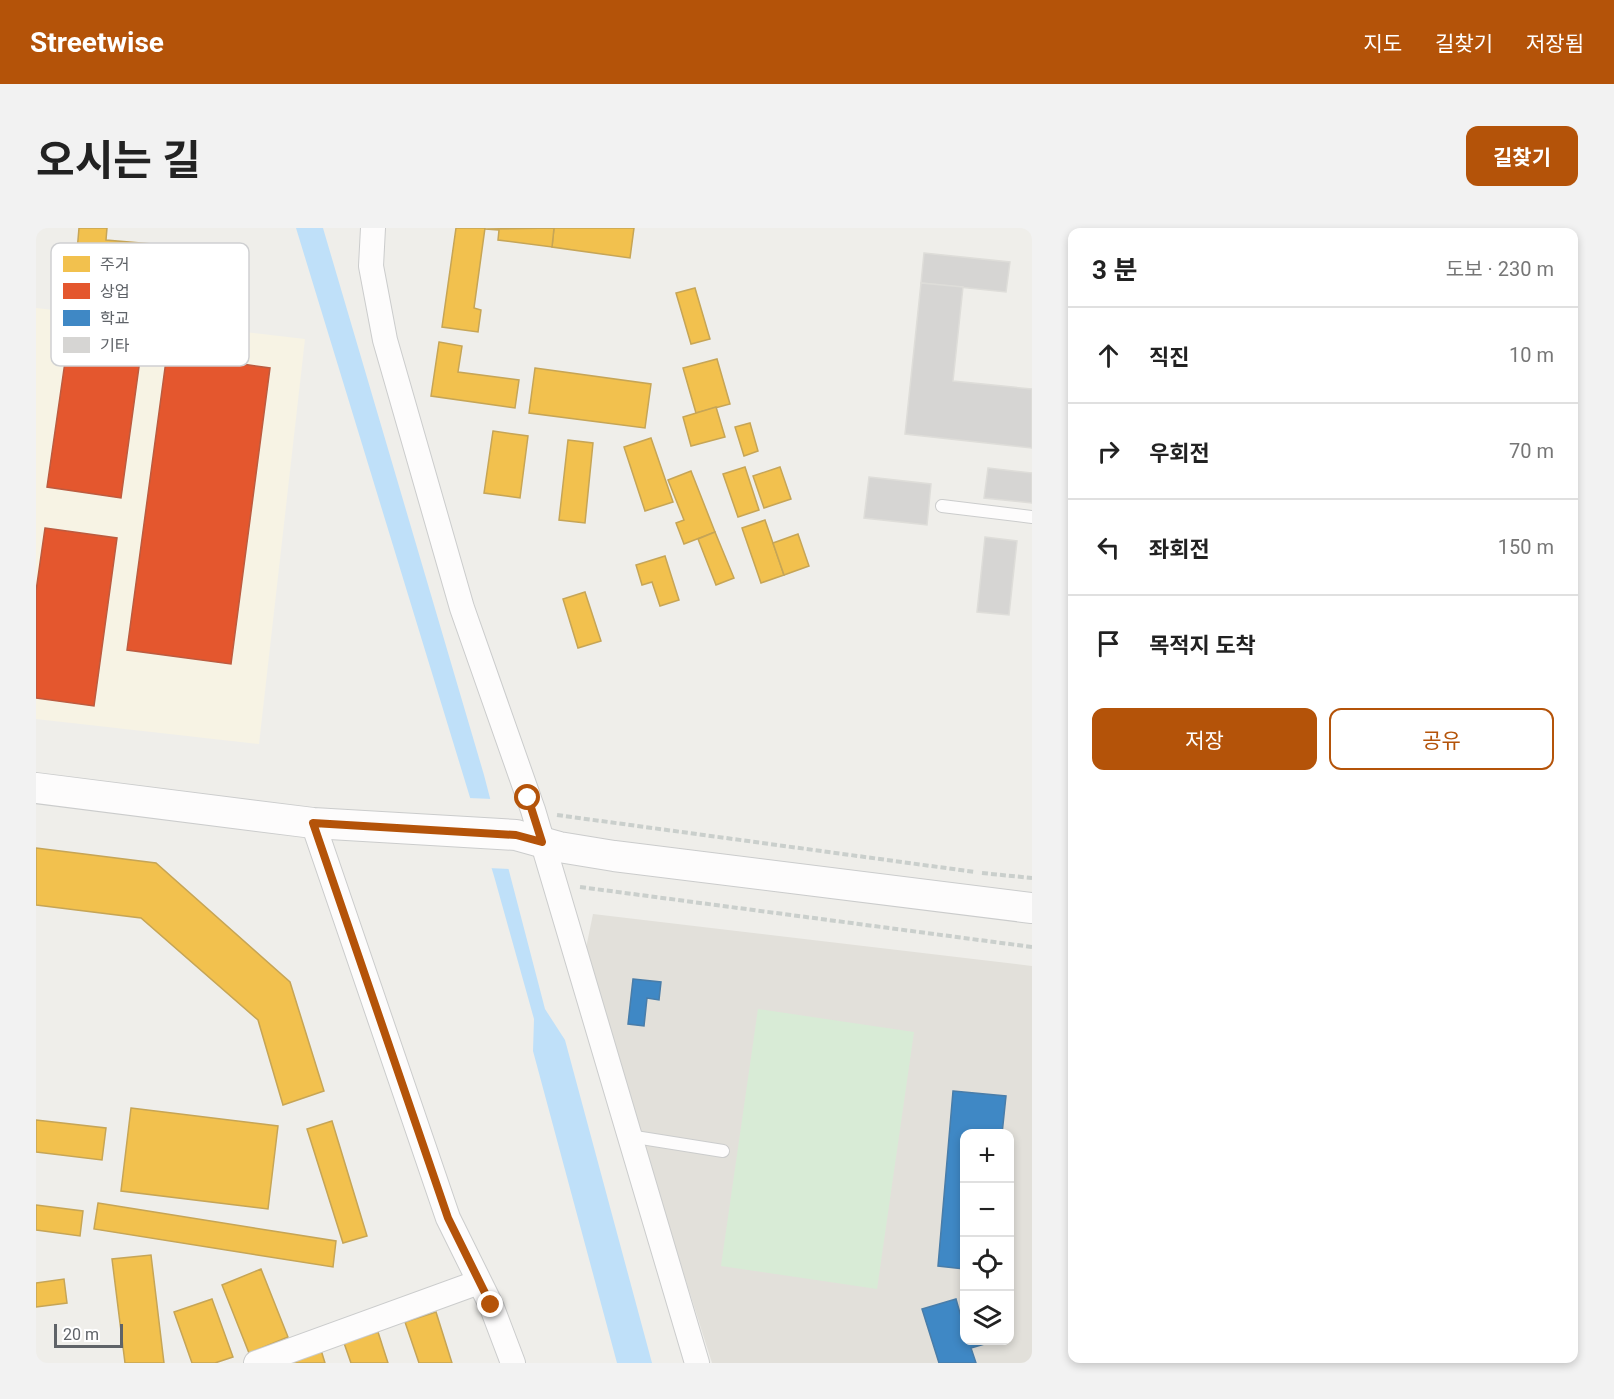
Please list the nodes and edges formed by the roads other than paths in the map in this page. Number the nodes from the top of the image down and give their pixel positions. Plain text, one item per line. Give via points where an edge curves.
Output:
1 (373, 228) edge
2 (942, 506) dead end
3 (1032, 517) edge
4 (36, 788) edge
5 (313, 823) junction
6 (529, 838) junction
7 (1032, 908) edge
8 (629, 1136) junction
9 (723, 1151) dead end
10 (479, 1281) junction
11 (256, 1363) edge
12 (513, 1363) edge
13 (697, 1363) edge

1 - 6 street via 371,266 385,340 462,608 533,810
2 - 3 lane
4 - 5 street
5 - 6 street
5 - 10 street via 448,1218
6 - 7 street via 614,856
6 - 8 street via 556,884
8 - 9 lane
8 - 13 street
10 - 11 street
10 - 12 street

